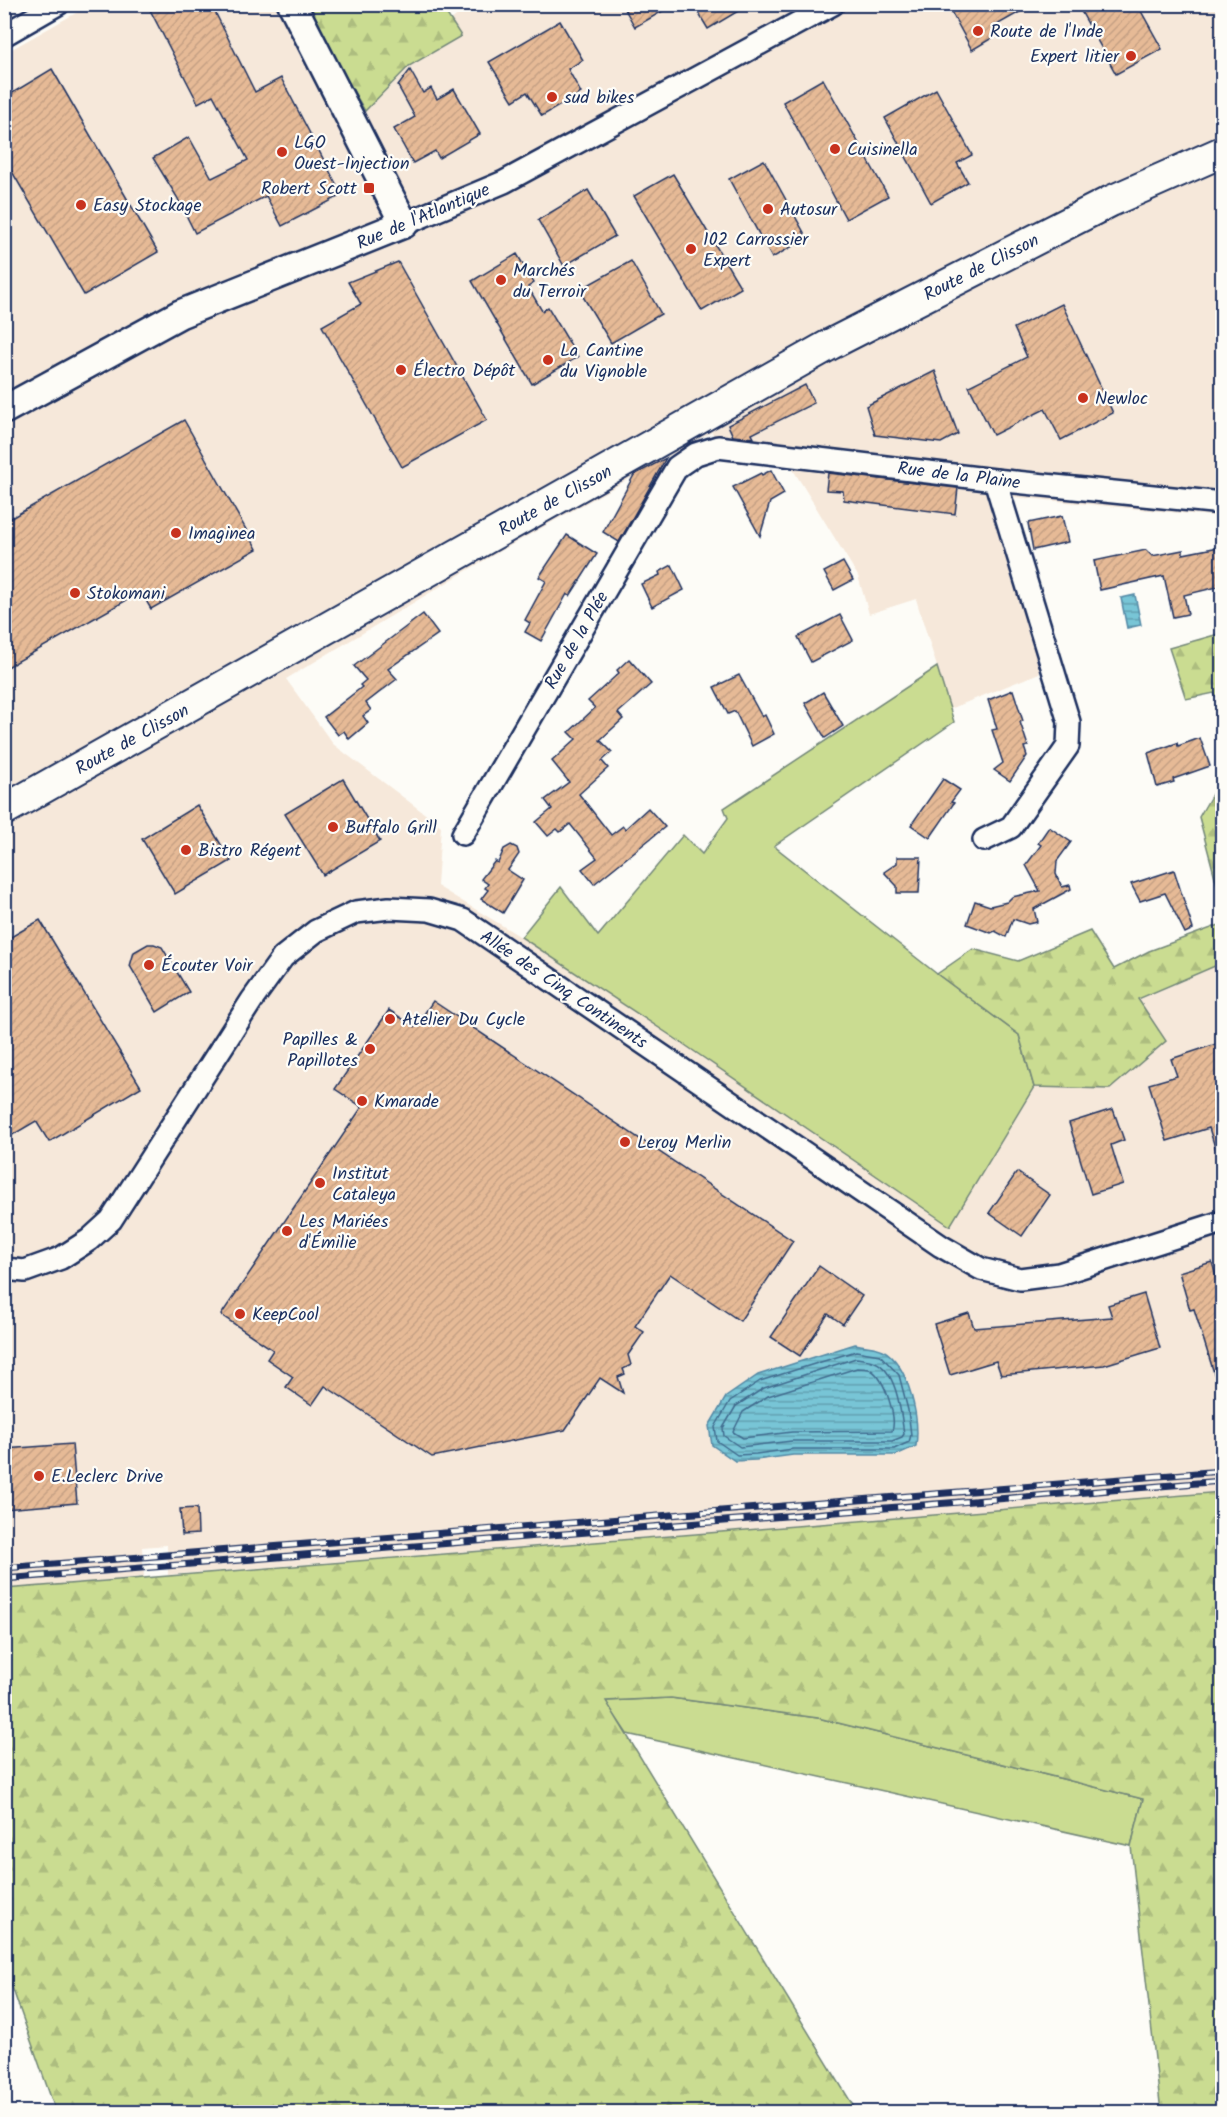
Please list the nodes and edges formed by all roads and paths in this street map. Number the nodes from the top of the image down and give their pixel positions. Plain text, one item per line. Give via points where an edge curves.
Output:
1 (58, 4) edge
2 (292, 4) edge
3 (833, 4) edge
4 (4, 35) edge
5 (1222, 131) edge
6 (1222, 152) edge
7 (1111, 201) junction
8 (404, 225) junction
9 (4, 411) edge
10 (696, 453) joint
11 (995, 480) junction
12 (1222, 503) edge
13 (4, 810) edge
14 (463, 834) dead end
15 (984, 840) dead end
16 (1222, 1222) edge
17 (4, 1269) edge

1 - 4 street
2 - 8 street
3 - 8 street, Rue de l'Atlantique via 504,182
5 - 7 main road, Route de Clisson
6 - 7 main road, Route de Clisson
7 - 13 main road, Route de Clisson via 831,344
8 - 9 street, Rue de l'Atlantique via 180,315
10 - 11 street, Rue de la Plaine via 718,447
10 - 14 street, Rue de la Plée via 676,467
11 - 12 street, Rue de la Plaine
11 - 15 street via 1069,722 1068,746 1011,827
16 - 17 street, Allée des Cinq Continents via 1059,1274 1020,1279 981,1269 941,1246 463,920 429,910 389,908 356,912 316,931 283,957 111,1220 61,1258 25,1271

